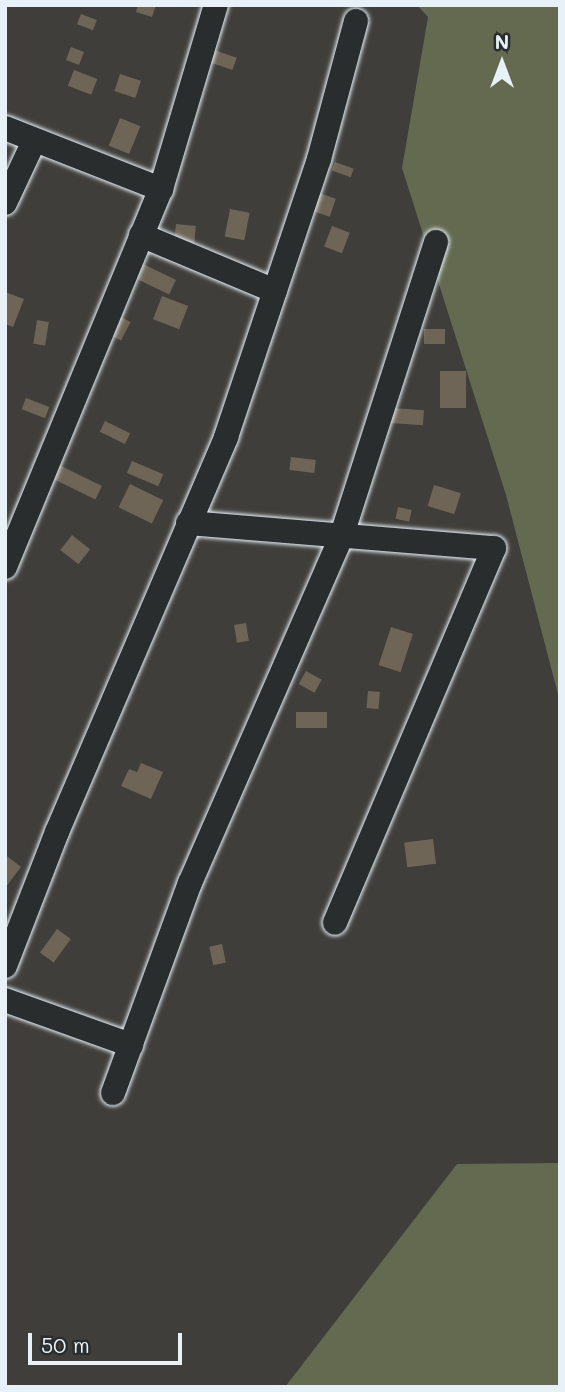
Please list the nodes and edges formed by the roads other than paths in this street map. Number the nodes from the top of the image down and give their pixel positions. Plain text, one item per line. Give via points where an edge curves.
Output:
1 (216, 5) edge
2 (356, 21) dead end
3 (5, 128) edge
4 (34, 141) junction
5 (160, 188) junction
6 (5, 203) edge
7 (141, 235) junction
8 (436, 242) dead end
9 (275, 291) junction
10 (188, 523) junction
11 (341, 538) junction
12 (5, 568) edge
13 (335, 923) dead end
14 (5, 966) edge
15 (5, 1000) edge
16 (131, 1045) junction
17 (113, 1093) dead end

1 - 5 street
2 - 9 street via 320,159
3 - 4 street
4 - 5 street
4 - 6 street
5 - 7 street
7 - 9 street
7 - 12 street
8 - 11 street
9 - 10 street via 226,437
10 - 11 street
10 - 14 street
11 - 13 street via 494,548
11 - 16 street via 190,883
15 - 16 street
16 - 17 street

